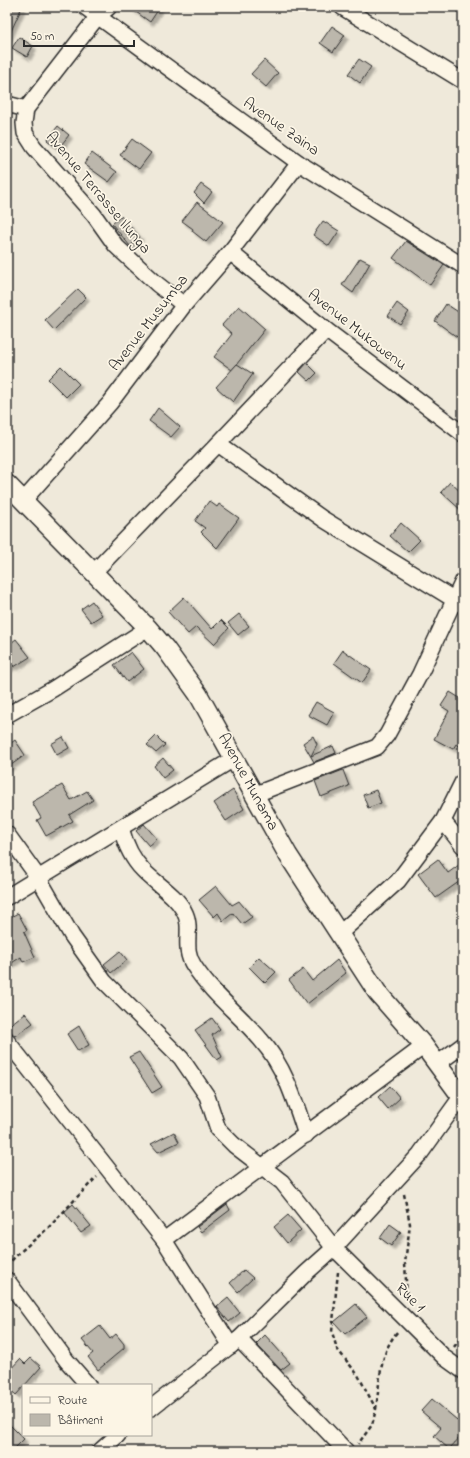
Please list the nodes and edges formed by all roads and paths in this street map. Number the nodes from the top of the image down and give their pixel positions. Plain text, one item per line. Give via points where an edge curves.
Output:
1 (85, 7) edge
2 (342, 7) edge
3 (104, 12) edge
4 (463, 81) edge
5 (7, 104) edge
6 (26, 109) junction
7 (299, 163) junction
8 (230, 252) junction
9 (463, 266) edge
10 (184, 305) junction
11 (326, 330) junction
12 (463, 434) edge
13 (218, 444) junction
14 (7, 484) edge
15 (23, 501) junction
16 (92, 573) junction
17 (463, 581) edge
18 (459, 603) edge
19 (148, 628) junction
20 (7, 714) edge
21 (235, 758) junction
22 (463, 781) edge
23 (256, 794) junction
24 (443, 821) junction
25 (121, 828) junction
26 (7, 834) edge
27 (463, 846) edge
28 (38, 877) junction
29 (7, 897) edge
30 (339, 934) junction
31 (7, 1041) edge
32 (463, 1045) edge
33 (424, 1046) junction
34 (437, 1064) junction
35 (462, 1098) edge
36 (306, 1135) junction
37 (263, 1166) junction
38 (108, 1167) junction
39 (164, 1240) junction
40 (334, 1248) junction
41 (7, 1266) edge
42 (7, 1280) edge
43 (235, 1343) junction
44 (463, 1371) edge
45 (87, 1384) edge
46 (152, 1407) edge
47 (117, 1436) edge
48 (351, 1448) edge
49 (100, 1451) edge

1 - 3 street, Avenue Zaina
2 - 4 street
3 - 6 street
3 - 7 street, Avenue Zaina
5 - 6 street
6 - 10 street, Avenue Terrasse Ilunga via 25,133 34,147 94,215 116,246
7 - 8 street, Avenue Musumba
7 - 9 street, Avenue Zaina
8 - 10 street, Avenue Musumba
8 - 11 street, Avenue Mukowenu
10 - 15 street, Avenue Musumba via 110,403
11 - 12 street, Avenue Mukowenu
11 - 13 street
13 - 16 street
13 - 18 street via 323,519
14 - 15 street, Avenue Munama
15 - 16 street, Avenue Munama
16 - 19 street, Avenue Munama
17 - 18 street
18 - 23 street via 387,735 377,747
19 - 20 street via 53,689
19 - 21 street, Avenue Munama via 166,648 198,694
21 - 23 street, Avenue Munama
21 - 25 street
22 - 24 street
23 - 30 street, Avenue Munama via 288,855
24 - 27 street
24 - 30 street via 398,881
25 - 28 street
25 - 36 street via 124,839 142,870 174,897 184,911 188,923 187,954 193,965 207,984 261,1039 277,1062 290,1086
26 - 28 street, Rue 1
28 - 29 street
28 - 37 street, Rue 1 via 72,936 104,981 181,1058 207,1096 218,1128 234,1145
30 - 33 street, Avenue Munama via 377,992
31 - 38 street
32 - 34 street
33 - 34 street, Avenue Munama
33 - 36 street
34 - 35 street, Avenue Munama
35 - 40 street via 420,1154
36 - 37 street
37 - 39 street
37 - 40 street, Rue 1 via 282,1182
38 - 39 street
38 - 41 path
39 - 43 street
40 - 43 street
40 - 44 street, Rue 1 via 445,1358
40 - 48 path via 339,1264 332,1332 337,1349 358,1375 376,1409 372,1425
42 - 45 street
43 - 46 street
43 - 48 street
47 - 49 street

